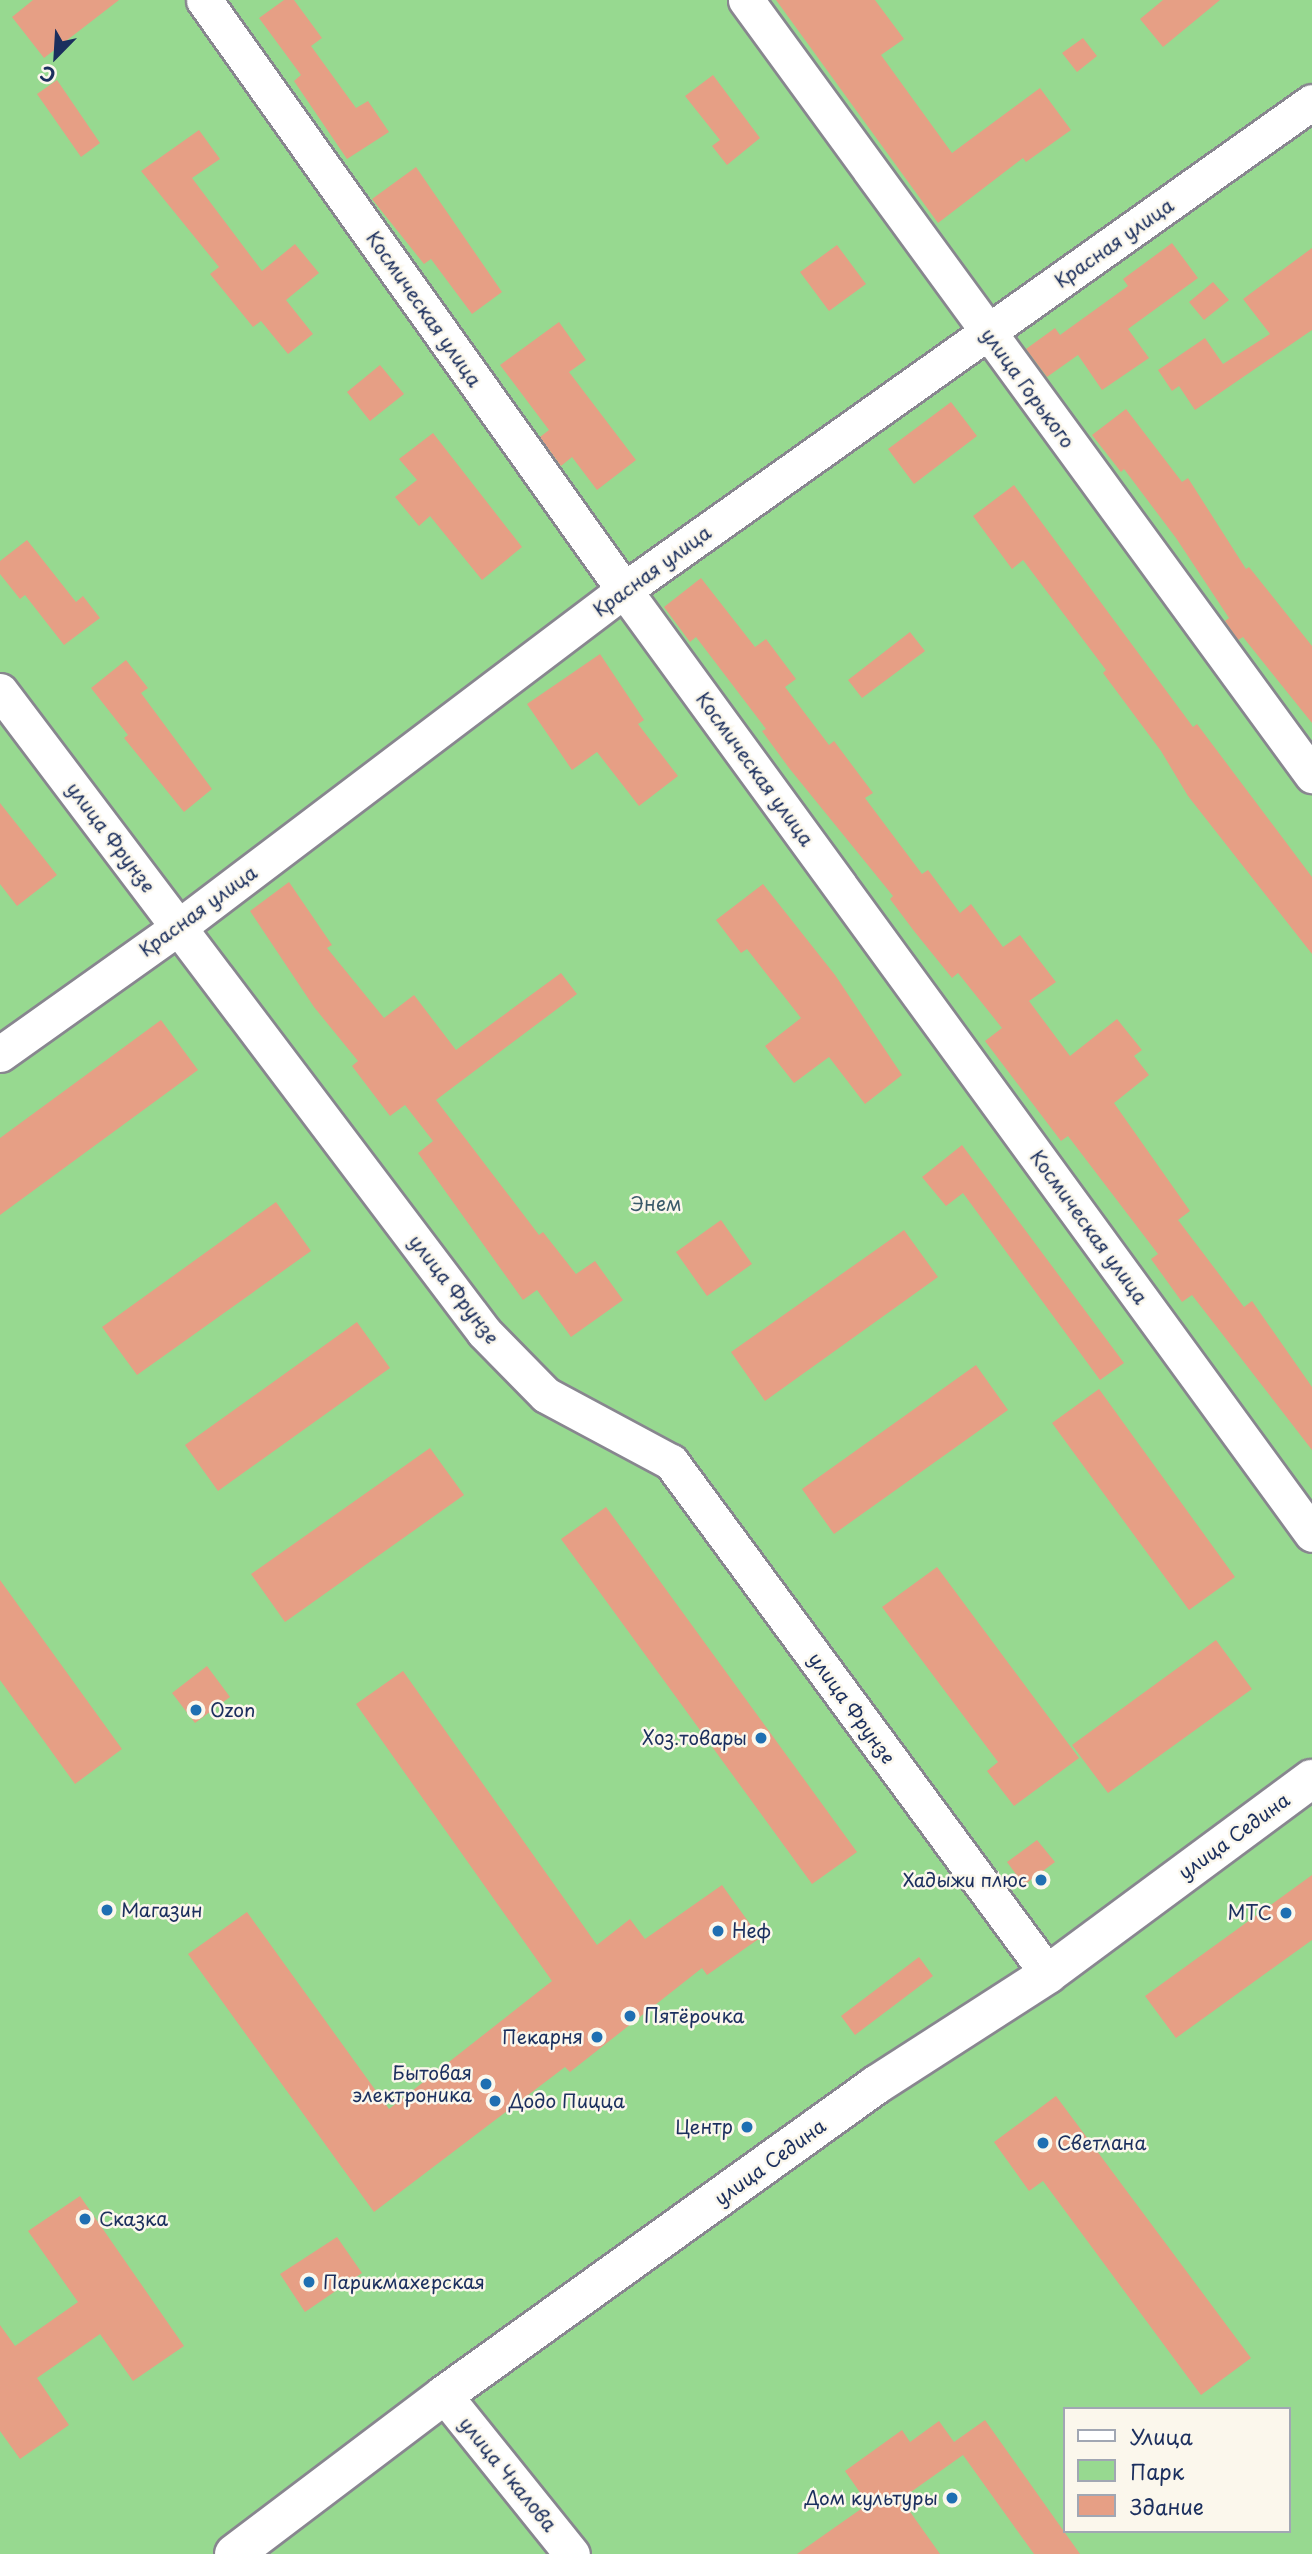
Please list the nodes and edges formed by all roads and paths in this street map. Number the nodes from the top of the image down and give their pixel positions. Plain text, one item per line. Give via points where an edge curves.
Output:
1 (204, 0) edge
2 (746, 0) edge
3 (1312, 102) edge
4 (987, 333) junction
5 (624, 590) junction
6 (0, 691) edge
7 (1312, 775) edge
8 (180, 926) junction
9 (0, 1054) edge
10 (1312, 1534) edge
11 (1312, 1779) edge
12 (1048, 1974) junction
13 (444, 2395) junction
14 (234, 2554) edge
15 (572, 2554) edge

1 - 5 street, Космическая улица
2 - 4 street, улица Горького
3 - 4 street, Красная улица
4 - 5 street, Красная улица
4 - 7 street, улица Горького
5 - 8 street, Красная улица
5 - 10 street, Космическая улица
6 - 8 street, улица Фрунзе
8 - 9 street, Красная улица
8 - 12 street, улица Фрунзе via 484,1332 546,1395 671,1462
11 - 12 street, улица Седина
12 - 13 street, улица Седина via 876,2085
13 - 14 street, улица Седина
13 - 15 street, улица Чкалова

